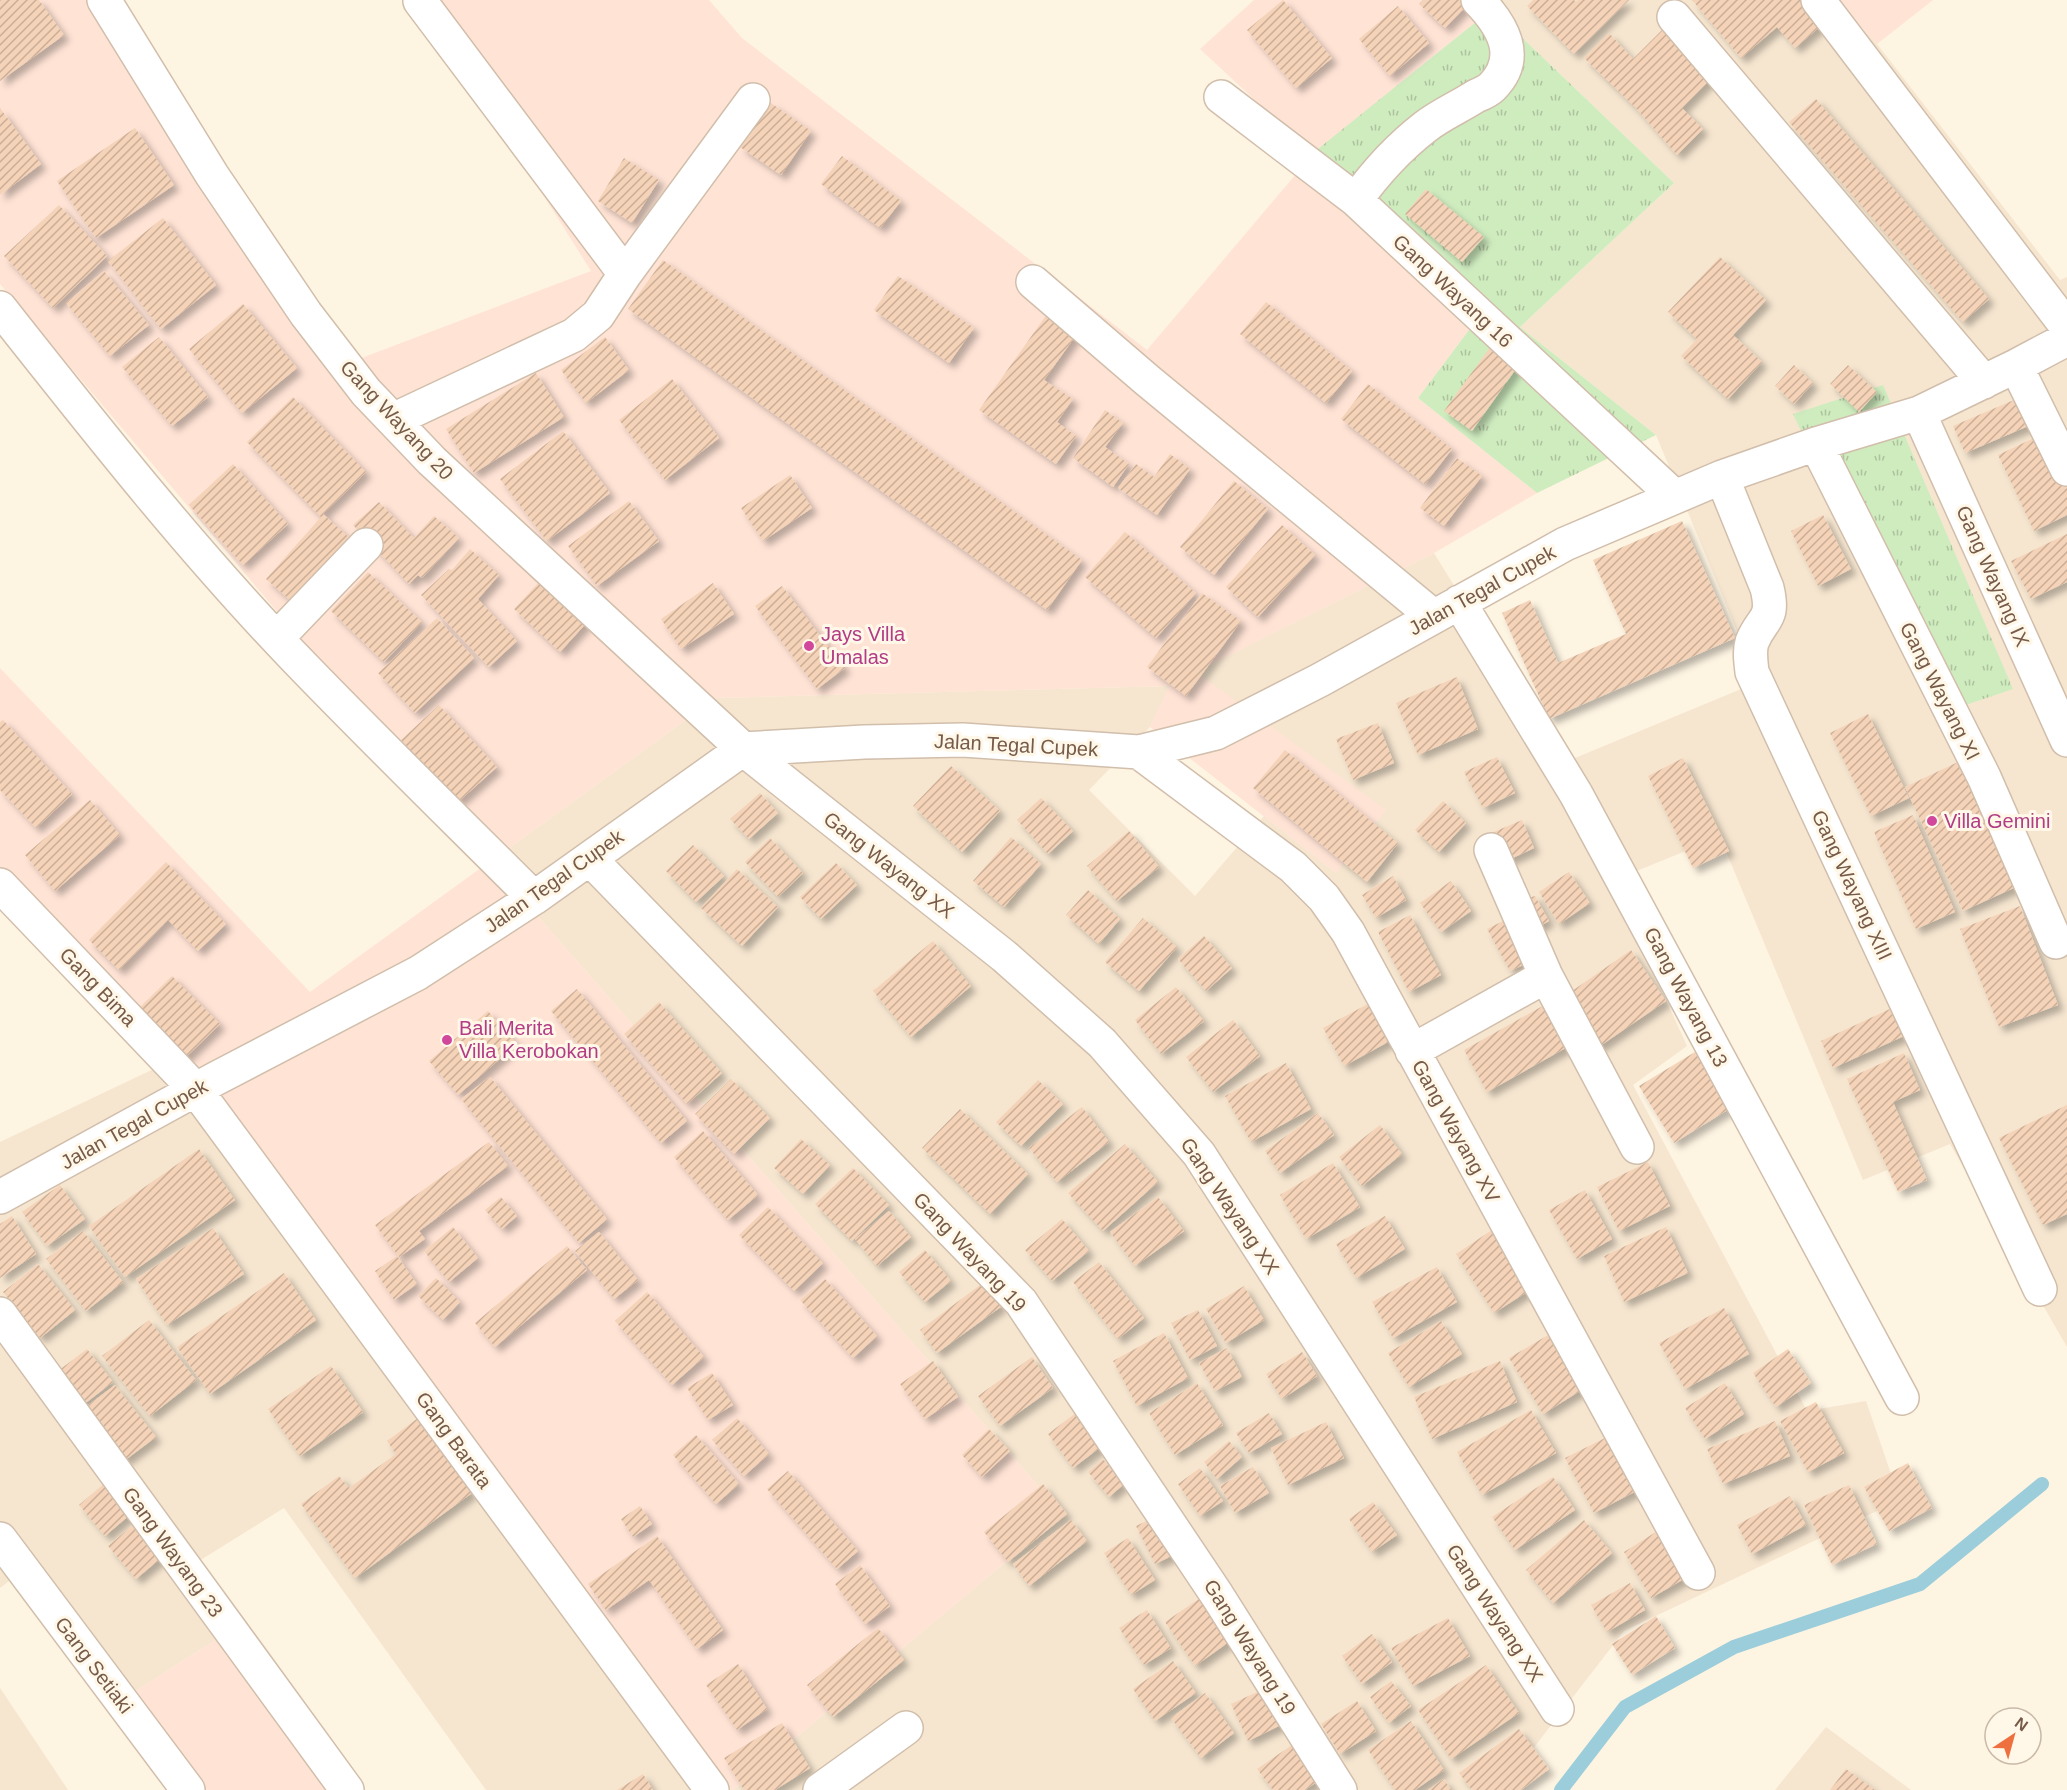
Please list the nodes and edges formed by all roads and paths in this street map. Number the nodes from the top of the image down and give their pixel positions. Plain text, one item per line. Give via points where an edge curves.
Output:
1 (104, 0) edge
2 (1478, 0) edge
3 (1818, 0) edge
4 (420, 1) edge
5 (1674, 17) dead end
6 (1221, 97) dead end
7 (753, 100) dead end
8 (1356, 200) junction
9 (625, 274) junction
10 (1033, 282) dead end
11 (0, 308) edge
12 (2067, 327) edge
13 (2067, 339) edge
14 (2016, 366) junction
15 (1984, 382) junction
16 (1919, 413) junction
17 (393, 420) junction
18 (1816, 444) junction
19 (2067, 469) edge
20 (1722, 477) junction
21 (1675, 497) junction
22 (366, 545) dead end
23 (1446, 609) junction
24 (277, 638) junction
25 (2067, 740) edge
26 (743, 749) junction
27 (1139, 752) junction
28 (1491, 850) dead end
29 (590, 859) junction
30 (0, 885) edge
31 (534, 898) junction
32 (2056, 942) dead end
33 (1546, 975) junction
34 (1412, 1051) junction
35 (196, 1090) junction
36 (1637, 1147) dead end
37 (0, 1197) edge
38 (2040, 1289) dead end
39 (0, 1314) edge
40 (1902, 1398) dead end
41 (0, 1539) edge
42 (1698, 1573) dead end
43 (1557, 1709) dead end
44 (906, 1728) dead end
45 (188, 1790) edge
46 (347, 1790) edge
47 (712, 1790) edge
48 (820, 1790) edge
49 (1340, 1790) edge

1 - 17 street, Gang Wayang 20 via 212,175 306,314 366,392
2 - 8 street via 1507,43 1507,65 1491,87 1426,126 1390,157
3 - 12 street
4 - 9 street
5 - 15 street
6 - 8 street, Gang Wayang 16
7 - 9 street
8 - 21 street, Gang Wayang 16
9 - 17 street via 598,315 574,335
10 - 23 street via 1147,380
11 - 24 street via 123,462
13 - 14 street, Jalan Tegal Cupek
14 - 15 street, Jalan Tegal Cupek
14 - 19 street
15 - 16 street, Jalan Tegal Cupek
16 - 18 street, Jalan Tegal Cupek
16 - 25 street, Gang Wayang IX
17 - 26 street, Gang Wayang 20 via 432,461
18 - 20 street, Jalan Tegal Cupek
18 - 32 street, Gang Wayang XI via 1984,777
20 - 21 street, Jalan Tegal Cupek
20 - 38 street, Gang Wayang XIII via 1772,606 1752,643 1752,672
21 - 23 street, Jalan Tegal Cupek via 1565,544
22 - 24 street
23 - 27 street, Jalan Tegal Cupek via 1216,733
23 - 40 street, Gang Wayang 13 via 1576,794
24 - 31 street
26 - 27 street, Jalan Tegal Cupek via 963,740
26 - 29 street, Jalan Tegal Cupek
26 - 43 street, Gang Wayang XX via 1004,956 1102,1043 1199,1154
27 - 34 street, Gang Wayang XV via 1293,867 1324,898 1348,932
28 - 33 street
29 - 31 street, Jalan Tegal Cupek
29 - 49 street, Gang Wayang 19 via 1021,1302 1217,1595
30 - 35 street, Gang Bima
31 - 35 street, Jalan Tegal Cupek via 418,973
33 - 34 street
33 - 36 street
34 - 42 street, Gang Wayang XV
35 - 37 street, Jalan Tegal Cupek
35 - 47 street, Gang Barata
39 - 46 street, Gang Wayang 23
41 - 45 street, Gang Setiaki
44 - 48 street

